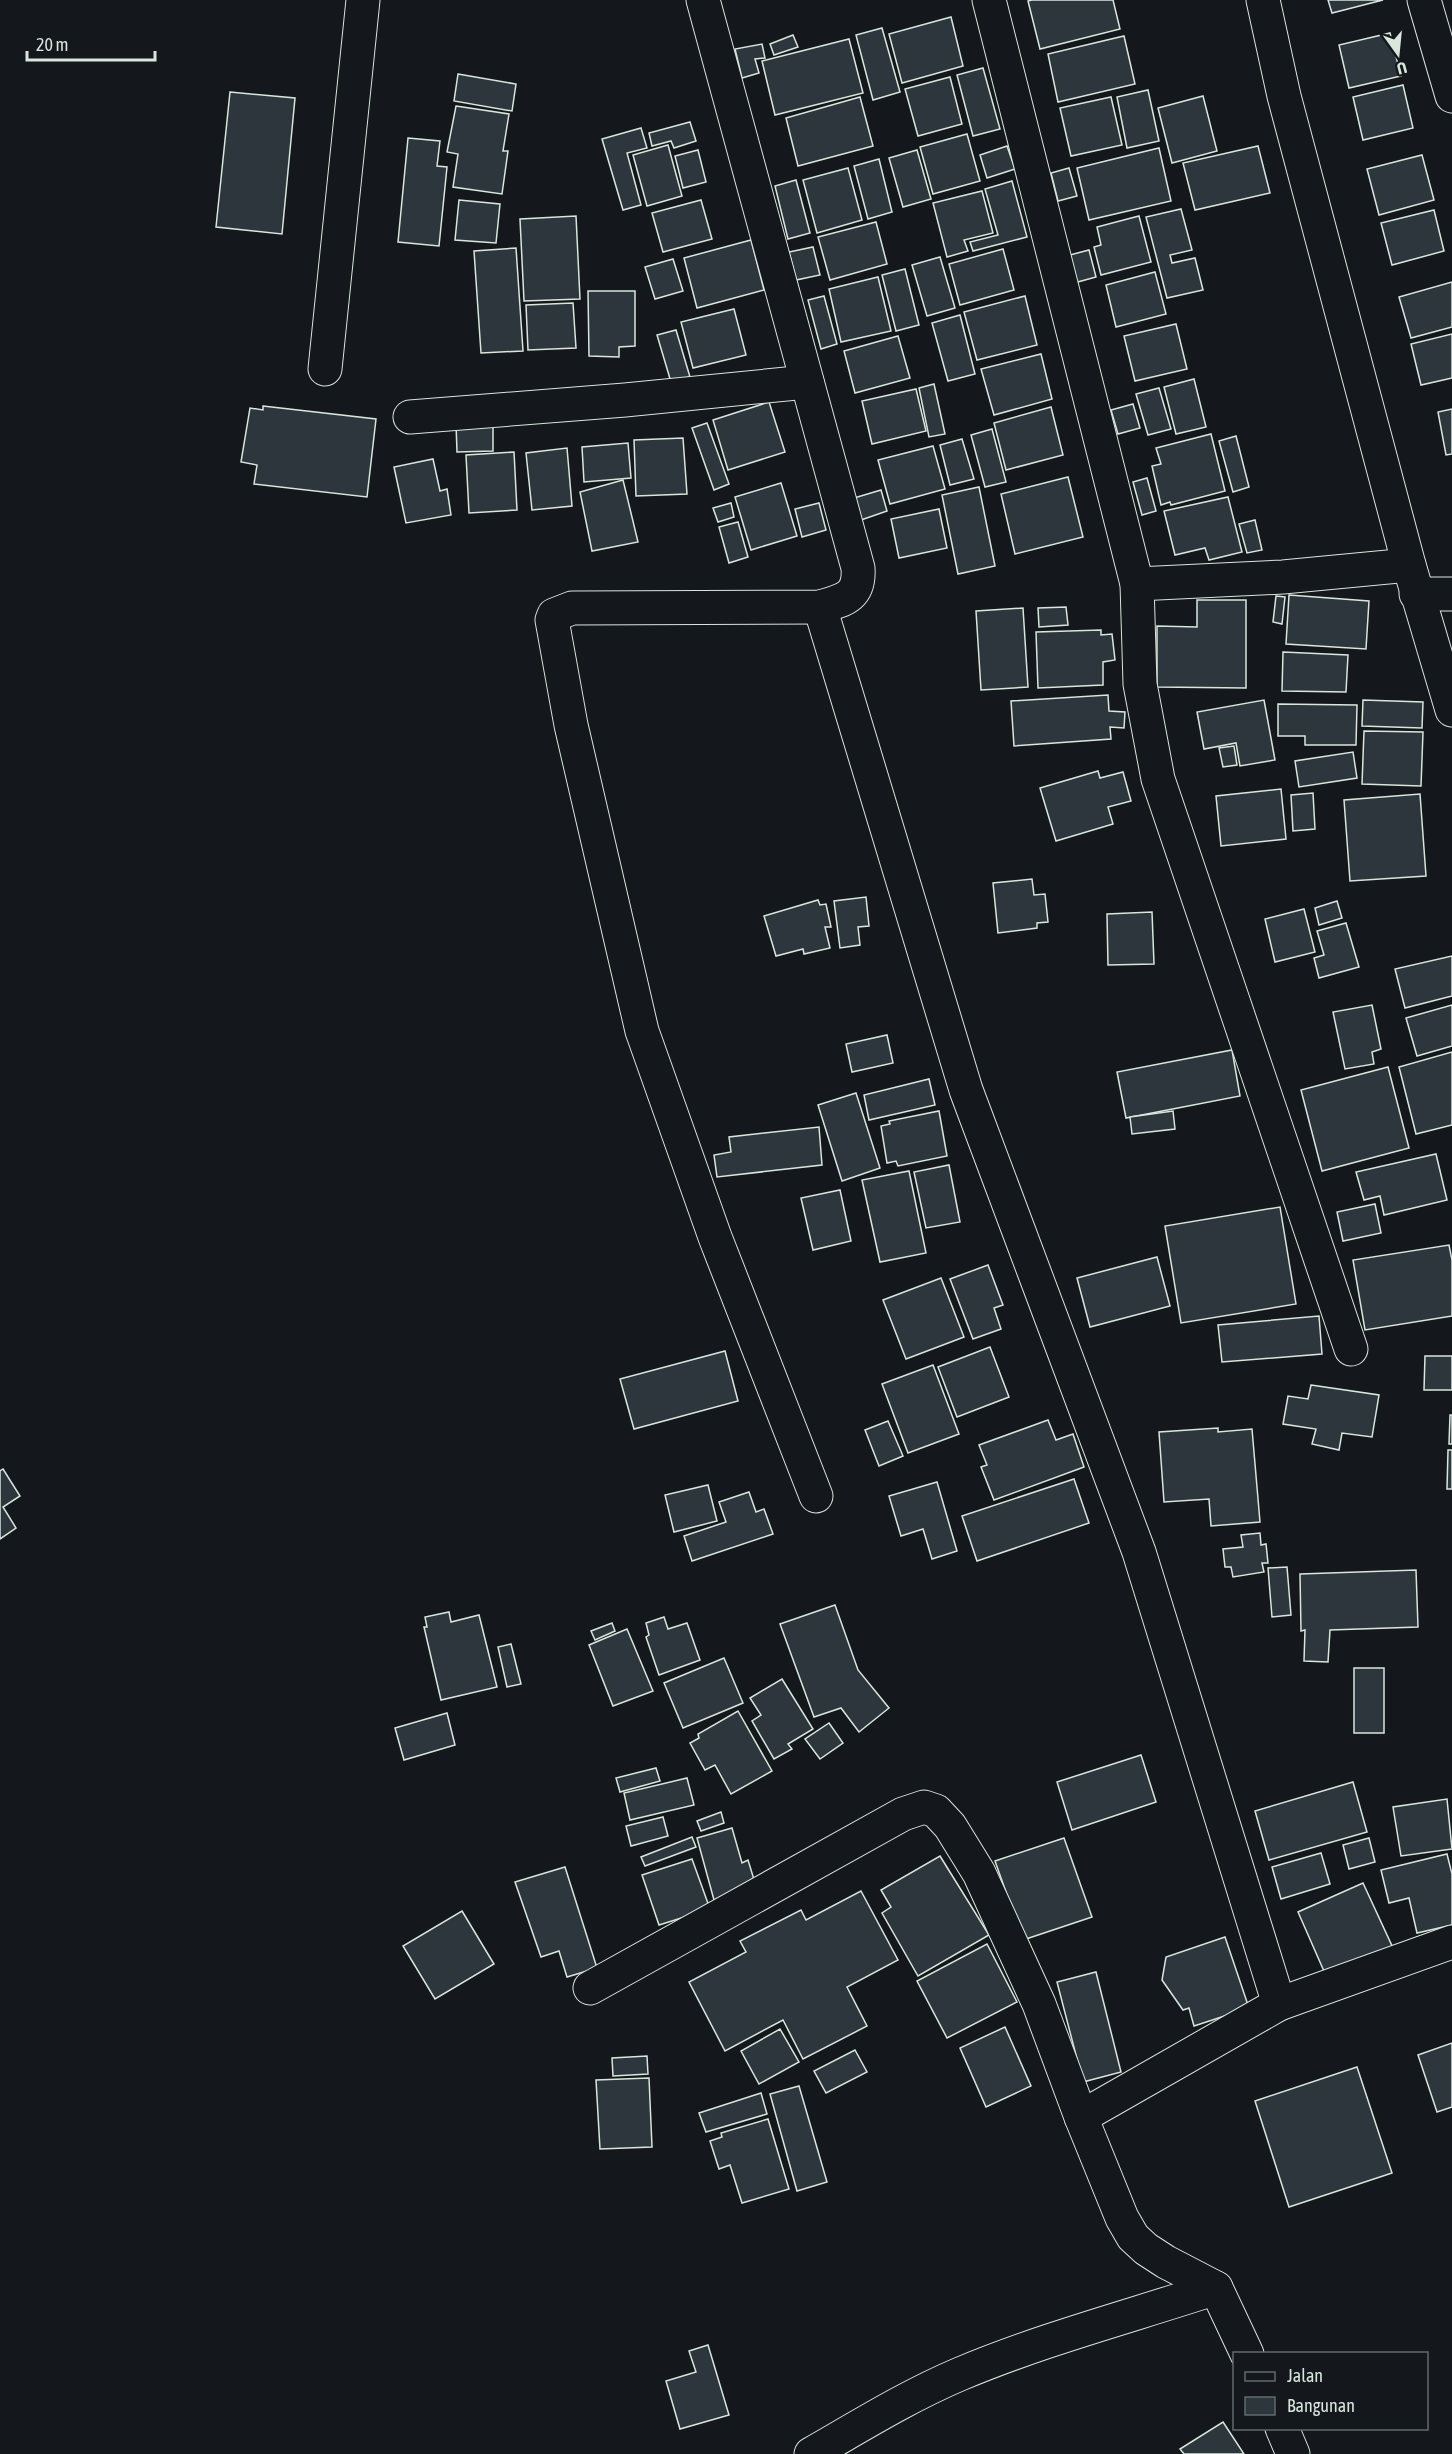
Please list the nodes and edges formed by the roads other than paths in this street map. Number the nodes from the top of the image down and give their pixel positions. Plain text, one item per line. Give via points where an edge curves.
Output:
1 (363, 0) edge
2 (703, 0) edge
3 (989, 0) edge
4 (1263, 0) edge
5 (1424, 0) edge
6 (1452, 96) edge
7 (325, 369) dead end
8 (807, 382) junction
9 (410, 417) dead end
10 (1412, 580) junction
11 (1137, 584) junction
12 (1452, 594) edge
13 (820, 607) junction
14 (1452, 710) edge
15 (1351, 1350) dead end
16 (816, 1496) dead end
17 (1452, 1941) edge
18 (590, 1988) dead end
19 (1279, 2004) junction
20 (1081, 2117) junction
21 (1216, 2288) junction
22 (1246, 2352) edge
23 (1283, 2430) edge
24 (811, 2454) edge
25 (1293, 2454) edge

1 - 7 street
2 - 8 street
3 - 11 street
4 - 10 street via 1284,96
5 - 6 street
8 - 9 street
8 - 13 street via 859,580 856,590 847,597
10 - 11 street via 1282,577
10 - 12 street
10 - 14 street
11 - 15 street via 1140,684 1158,779
13 - 16 street via 572,608 554,615 552,620 571,726 642,1032 715,1237
13 - 19 street via 966,1090 1139,1552
17 - 19 street
18 - 20 street via 903,1814 924,1808 936,1811 979,1873 1039,2004
19 - 20 street
20 - 21 street via 1133,2237 1166,2262
21 - 22 street
21 - 24 street via 989,2363 890,2409
23 - 25 street

